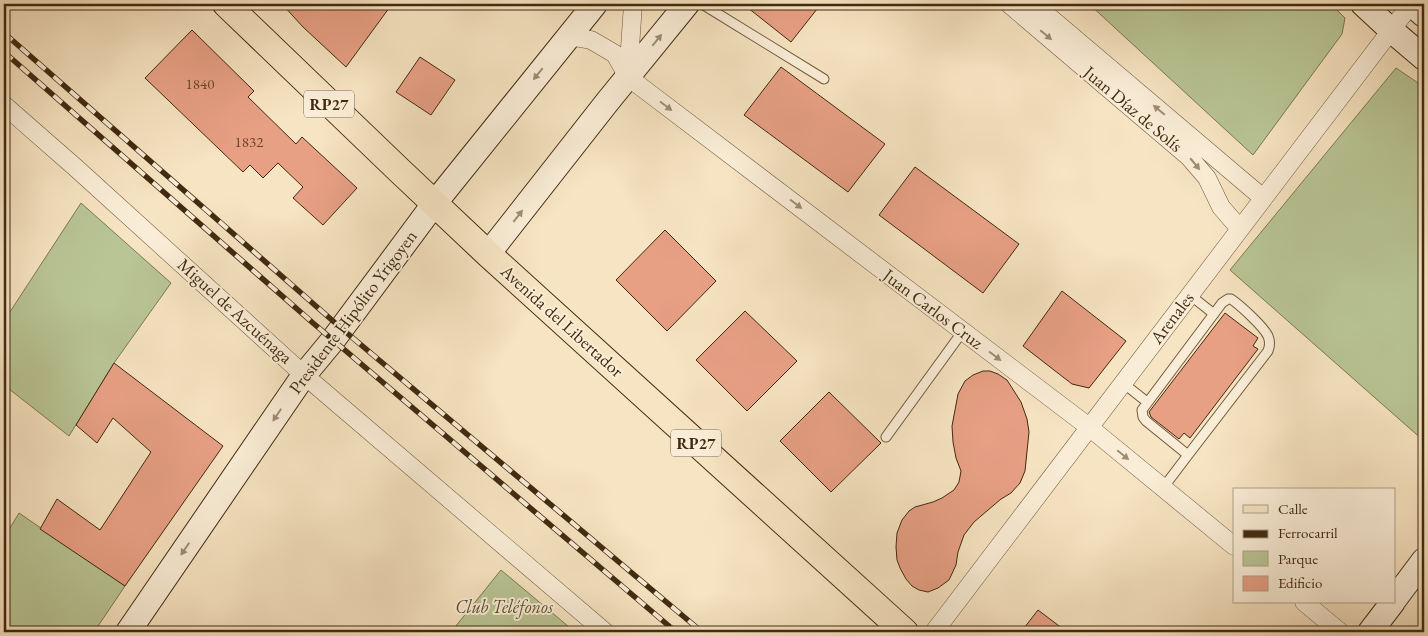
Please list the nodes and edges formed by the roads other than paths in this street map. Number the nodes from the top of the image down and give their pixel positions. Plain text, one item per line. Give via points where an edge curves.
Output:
1 (226, 4) edge
2 (595, 4) edge
3 (633, 4) edge
4 (687, 4) edge
5 (702, 4) edge
6 (1008, 4) edge
7 (1034, 4) edge
8 (1363, 4) edge
9 (1411, 4) edge
10 (1424, 15) edge
11 (1391, 30) junction
12 (568, 36) junction
13 (1424, 58) edge
14 (628, 77) junction
15 (824, 79) dead end
16 (4, 105) edge
17 (1263, 198) junction
18 (434, 204) junction
19 (1240, 229) junction
20 (488, 254) junction
21 (1190, 295) junction
22 (1214, 314) junction
23 (962, 331) junction
24 (304, 374) junction
25 (1123, 383) junction
26 (1147, 402) junction
27 (1089, 427) junction
28 (886, 437) dead end
29 (1188, 455) junction
30 (1163, 488) junction
31 (1233, 545) edge
32 (1424, 560) edge
33 (1396, 598) edge
34 (1306, 604) edge
35 (1392, 604) edge
36 (128, 632) edge
37 (605, 632) edge
38 (905, 632) edge
39 (934, 632) edge
40 (1340, 632) edge
41 (1370, 632) edge

1 - 18 main road, Avenida del Libertador / RP27
2 - 12 street, Presidente Hipólito Yrigoyen
3 - 14 street
14 -> 4 street
5 - 15 lane
6 -> 19 street, Juan Díaz de Solís via 1189,157 1207,178 1221,207
17 -> 7 street, Juan Díaz de Solís
8 - 11 street
9 - 10 street
9 - 11 street, Arenales
11 - 13 street
11 - 17 street, Arenales
12 - 14 street, Juan Carlos Cruz via 591,40 615,54
12 -> 18 street, Presidente Hipólito Yrigoyen
20 -> 14 street
14 -> 23 street, Juan Carlos Cruz
16 - 24 street, Miguel de Azcuénaga
17 - 19 street, Arenales
18 - 20 main road, Avenida del Libertador / RP27
18 - 24 street, Presidente Hipólito Yrigoyen
19 - 21 street, Arenales
20 - 38 main road, Avenida del Libertador / RP27
21 - 22 lane
21 - 25 street, Arenales
22 - 26 lane
22 - 29 lane via 1231,299 1267,334 1270,346
23 -> 27 street, Juan Carlos Cruz
23 - 28 lane
24 -> 36 street, Presidente Hipólito Yrigoyen
24 - 37 street, Miguel de Azcuénaga
25 - 26 lane
25 - 27 street, Arenales
26 - 29 lane via 1142,410 1146,421
27 -> 30 street, Juan Carlos Cruz
27 - 39 street, Arenales
29 - 30 lane
30 - 31 street, Juan Carlos Cruz
32 - 33 street
34 - 40 street
35 - 41 street

